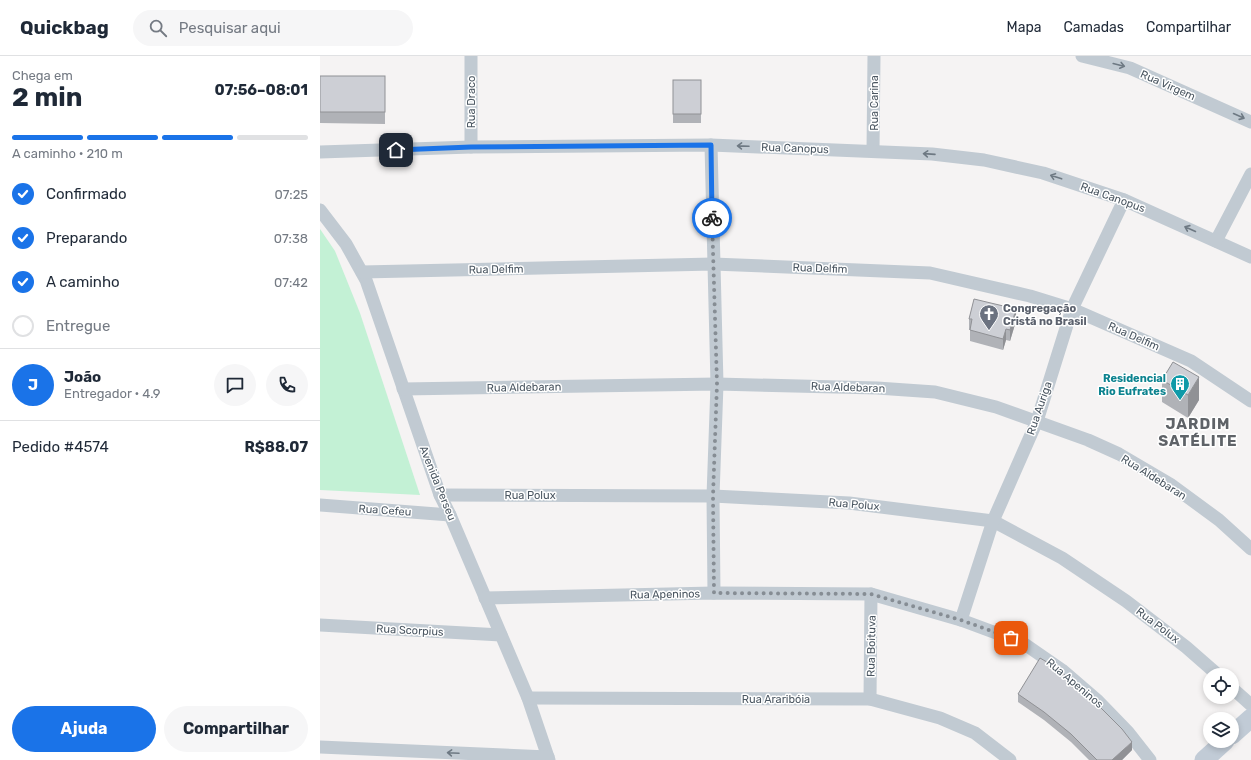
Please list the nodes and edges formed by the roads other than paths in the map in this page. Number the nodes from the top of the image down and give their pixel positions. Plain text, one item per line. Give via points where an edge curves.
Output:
1 (471, 56) edge
2 (874, 56) edge
3 (1082, 56) edge
4 (1251, 122) edge
5 (711, 145) junction
6 (471, 147) junction
7 (873, 151) junction
8 (320, 152) edge
9 (1251, 174) edge
10 (1124, 200) junction
11 (320, 210) edge
12 (1216, 241) junction
13 (1251, 257) edge
14 (713, 264) junction
15 (362, 272) junction
16 (1072, 309) junction
17 (717, 384) junction
18 (403, 389) junction
19 (1251, 401) edge
20 (1036, 421) junction
21 (440, 495) junction
22 (713, 496) junction
23 (320, 505) edge
24 (450, 515) junction
25 (993, 521) junction
26 (1251, 549) edge
27 (714, 593) junction
28 (871, 594) junction
29 (486, 598) junction
30 (961, 620) junction
31 (320, 625) edge
32 (501, 635) junction
33 (1210, 668) edge
34 (1239, 694) edge
35 (528, 698) junction
36 (870, 699) junction
37 (1251, 705) edge
38 (1251, 718) edge
39 (1239, 729) edge
40 (320, 747) edge
41 (1217, 748) edge
42 (548, 758) edge
43 (1010, 760) edge
44 (1150, 760) edge
45 (1204, 760) edge

1 - 6 street, Rua Draco
2 - 7 street, Rua Carina
3 -> 4 street, Rua Virgem via 1130,68
5 - 6 street, Rua Canopus
7 -> 5 street, Rua Canopus
5 - 14 street
6 - 8 street, Rua Canopus
10 -> 7 street, Rua Canopus via 1043,173 984,160
9 - 12 street
12 -> 10 street, Rua Canopus
10 - 16 street, Rua Auriga
11 - 15 street, Avenida Perseu via 346,244
12 - 13 street, Rua Canopus
14 - 15 street, Rua Delfim
14 - 16 street, Rua Delfim via 930,273 1030,296
14 - 17 street
15 - 18 street, Avenida Perseu
16 - 19 street, Rua Delfim via 1191,361
16 - 20 street, Rua Auriga
17 - 18 street, Rua Aldebaran
17 - 20 street, Rua Aldebaran via 935,392 996,407
17 - 22 street
18 - 21 street, Avenida Perseu
20 - 25 street, Rua Auriga
20 - 26 street, Rua Aldebaran via 1119,454 1164,480 1220,520
21 - 22 street, Rua Polux
21 - 24 street, Avenida Perseu
22 - 25 street, Rua Polux via 849,503
22 - 27 street
23 - 24 street, Rua Cefeu
24 - 29 street, Avenida Perseu
25 - 30 street, Rua Auriga
25 - 33 street, Rua Polux via 1062,558 1120,597
27 - 28 street, Rua Apeninos
27 - 29 street, Rua Apeninos
28 - 30 street, Rua Apeninos
28 - 36 street, Rua Boituva
29 - 32 street, Avenida Perseu
30 - 44 street, Rua Apeninos via 1023,643 1062,670 1098,701 1128,732
31 - 32 street, Rua Scorpius
32 - 35 street, Avenida Perseu
34 - 37 street
35 - 36 street, Rua Araribóia
35 - 42 street, Avenida Perseu
36 - 43 street, Rua Araribóia via 940,718 975,733
38 - 39 street
42 -> 40 street
41 - 45 street

